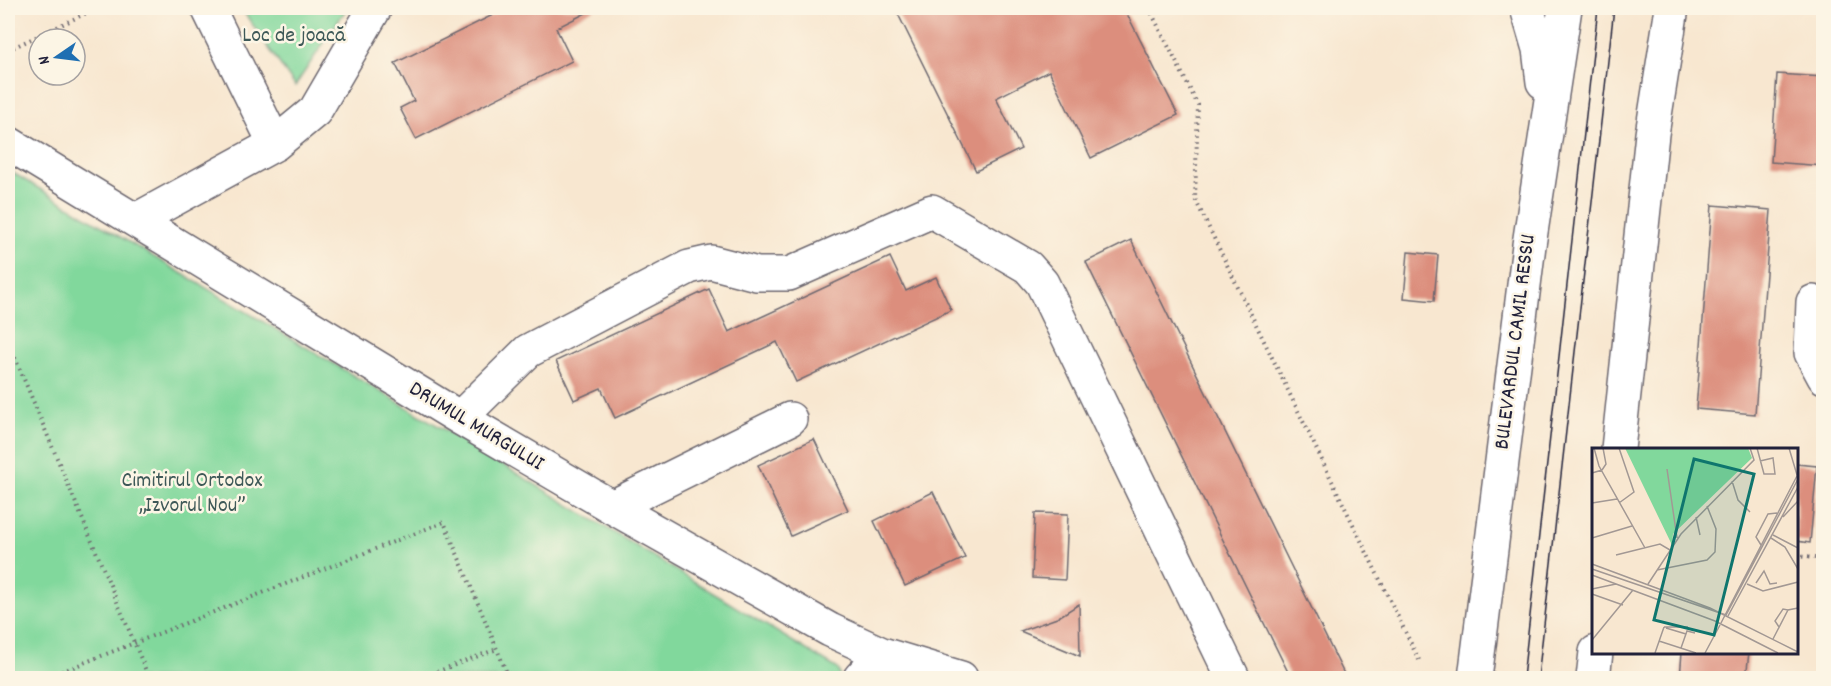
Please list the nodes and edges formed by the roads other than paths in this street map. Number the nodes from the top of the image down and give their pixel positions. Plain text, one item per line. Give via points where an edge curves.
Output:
1 (208, 8) edge
2 (375, 8) edge
3 (1527, 8) edge
4 (1565, 8) edge
5 (1672, 8) edge
6 (1546, 117) junction
7 (8, 143) edge
8 (275, 144) junction
9 (136, 220) junction
10 (1813, 302) dead end
11 (1824, 377) edge
12 (459, 418) junction
13 (790, 419) dead end
14 (1618, 448) edge
15 (612, 507) junction
16 (1596, 653) edge
17 (882, 654) junction
18 (860, 678) edge
19 (960, 678) edge
20 (1233, 678) edge
21 (1475, 678) edge
22 (1593, 678) edge

1 - 8 street
2 - 8 street via 315,111
3 - 6 street via 1539,49
4 - 6 street, BULEVARDUL CAMIL RESSU
5 - 14 street via 1652,134
6 - 21 street, BULEVARDUL CAMIL RESSU
7 - 9 street, DRUMUL MURGULUI
8 - 9 street
9 - 12 street, DRUMUL MURGULUI
10 - 11 street via 1811,353
12 - 15 street, DRUMUL MURGULUI
12 - 20 street via 528,351 689,267 711,262 757,274 789,274 932,211 1028,267 1042,283
13 - 15 street
15 - 17 street, DRUMUL MURGULUI via 830,630
16 - 22 street
17 - 18 street
17 - 19 street, DRUMUL MURGULUI

